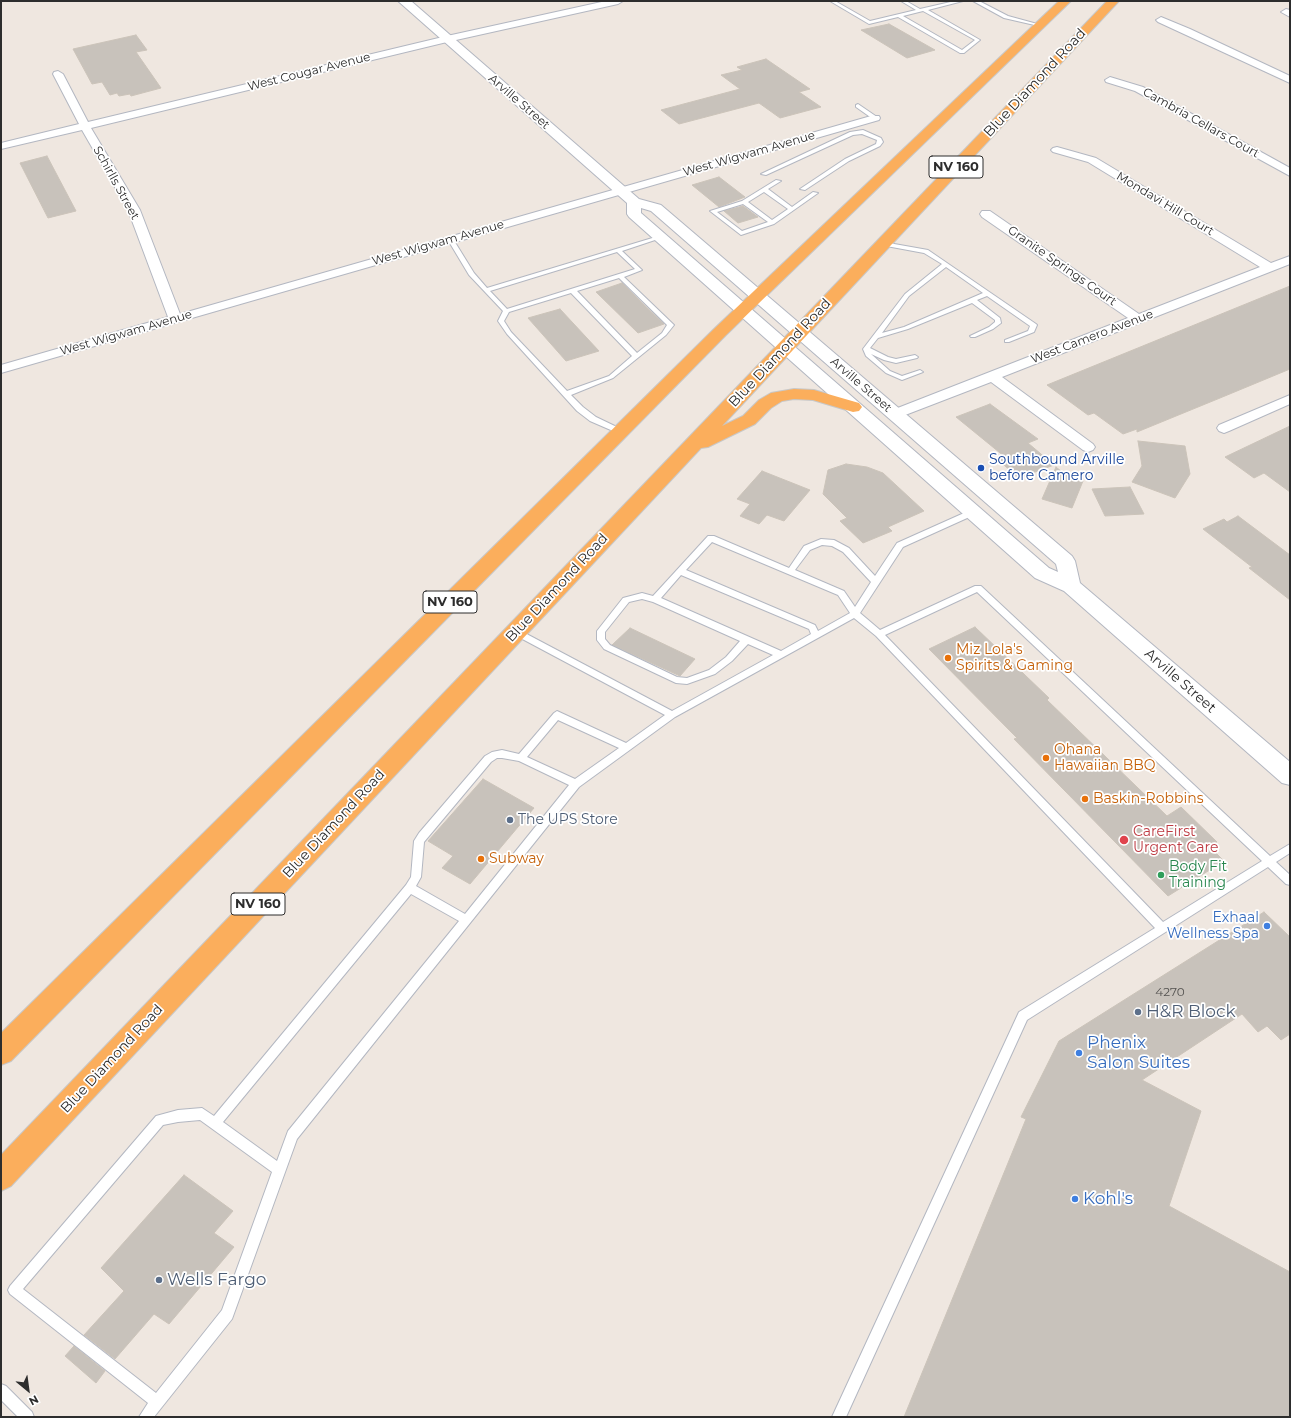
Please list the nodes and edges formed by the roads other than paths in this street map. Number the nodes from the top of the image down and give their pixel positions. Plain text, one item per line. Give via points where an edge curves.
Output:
1 (404, 1) edge
2 (618, 1) edge
3 (832, 1) edge
4 (903, 1) edge
5 (960, 1) edge
6 (985, 1) edge
7 (1064, 1) edge
8 (1113, 1) edge
9 (977, 2) edge
10 (922, 10) junction
11 (899, 16) junction
12 (1161, 20) dead end
13 (1039, 25) junction
14 (447, 39) junction
15 (58, 74) dead end
16 (1110, 80) dead end
17 (1290, 80) edge
18 (858, 106) dead end
19 (875, 118) joint
20 (85, 126) junction
21 (1, 146) edge
22 (1057, 150) dead end
23 (1290, 173) edge
24 (764, 174) dead end
25 (778, 181) dead end
26 (764, 189) junction
27 (803, 189) dead end
28 (621, 191) junction
29 (815, 193) dead end
30 (634, 202) junction
31 (744, 202) junction
32 (791, 209) junction
33 (986, 214) dead end
34 (772, 223) junction
35 (661, 238) junction
36 (451, 240) junction
37 (883, 244) junction
38 (618, 250) junction
39 (1290, 260) edge
40 (946, 264) junction
41 (1270, 268) junction
42 (620, 276) junction
43 (486, 290) junction
44 (573, 290) junction
45 (989, 293) junction
46 (758, 295) junction
47 (972, 300) junction
48 (743, 310) junction
49 (506, 311) junction
50 (175, 318) junction
51 (1138, 319) junction
52 (800, 332) junction
53 (973, 336) dead end
54 (876, 337) junction
55 (1007, 341) dead end
56 (786, 347) junction
57 (866, 349) junction
58 (636, 356) junction
59 (915, 357) dead end
60 (1, 369) edge
61 (920, 372) dead end
62 (992, 376) junction
63 (566, 394) junction
64 (1290, 399) edge
65 (854, 407) junction
66 (895, 414) junction
67 (1224, 428) dead end
68 (620, 432) junction
69 (1088, 447) dead end
70 (688, 450) junction
71 (973, 512) junction
72 (680, 570) junction
73 (790, 572) junction
74 (876, 582) junction
75 (1071, 586) junction
76 (655, 599) junction
77 (856, 614) junction
78 (516, 632) junction
79 (879, 634) junction
80 (816, 636) junction
81 (746, 640) junction
82 (780, 655) junction
83 (672, 715) junction
84 (627, 748) junction
85 (521, 758) junction
86 (1290, 776) edge
87 (576, 784) junction
88 (1290, 848) edge
89 (1269, 861) junction
90 (1290, 881) edge
91 (410, 888) junction
92 (466, 920) junction
93 (1162, 928) junction
94 (1, 1052) edge
95 (215, 1123) junction
96 (279, 1170) junction
97 (1, 1176) edge
98 (1, 1391) edge
99 (157, 1402) junction
100 (27, 1417) edge
101 (146, 1417) edge
102 (839, 1417) edge

1 - 14 street, Arville Street
2 - 14 street, West Cougar Avenue
3 - 11 lane via 869,23
4 - 10 lane
5 - 10 lane
6 - 9 lane
7 - 13 highway, NV 160
8 - 37 highway, Blue Diamond Road / NV 160
9 - 13 lane via 1006,17
10 - 11 lane
10 - 11 lane via 978,40 962,52
12 - 17 street
13 - 46 highway, NV 160
14 - 20 street, West Cougar Avenue
14 - 28 street, Arville Street
15 - 20 street, Schirlls Street
16 - 23 street, Cambria Cellars Court via 1139,89
18 - 19 lane
19 - 28 street, West Wigwam Avenue
20 - 21 street, West Cougar Avenue
20 - 50 street, Schirlls Street via 134,210
22 - 41 street, Mondavi Hill Court via 1092,160
24 - 27 lane via 852,132 863,132 879,139 878,145 847,160
25 - 26 lane
26 - 31 lane
26 - 32 lane
28 - 30 street, Arville Street
28 - 36 street, West Wigwam Avenue
29 - 32 lane
30 - 35 street, Arville Street via 634,214
30 - 46 street, Arville Street via 656,208
31 - 34 lane
31 - 34 lane via 713,211 740,233
32 - 34 lane
33 - 51 street, Granite Springs Court
35 - 38 lane
35 - 48 street, Arville Street
36 - 43 lane via 471,274
36 - 50 street, West Wigwam Avenue
37 - 40 lane via 926,251
37 - 52 highway, Blue Diamond Road / NV 160
38 - 42 lane via 639,270
38 - 43 lane
39 - 41 street, West Camero Avenue
40 - 45 lane
40 - 54 lane via 907,295
41 - 51 street, West Camero Avenue
42 - 44 lane
42 - 58 lane via 671,325 664,334
43 - 49 lane
44 - 49 lane
44 - 58 lane
45 - 47 lane
45 - 55 lane via 1034,324 1031,332
46 - 48 highway, NV 160
46 - 52 street, Arville Street
47 - 53 lane via 998,319 998,323 991,328
47 - 54 lane via 906,328
48 - 56 street, Arville Street
48 - 68 highway, NV 160
49 - 63 lane via 501,320 509,333
50 - 60 street, West Wigwam Avenue
51 - 62 street, West Camero Avenue
52 - 56 highway, Blue Diamond Road / NV 160
52 - 66 street, Arville Street
54 - 57 lane
56 - 65 street, Arville Street
56 - 70 highway, Blue Diamond Road / NV 160
57 - 59 lane via 896,361
57 - 61 lane via 868,355 888,372 902,378
58 - 63 lane via 611,376
62 - 66 street, West Camero Avenue
62 - 69 street
63 - 68 lane via 593,419
64 - 67 street
65 - 70 highway via 814,395 794,394 778,397 765,404 749,420
65 - 71 street, Arville Street
66 - 75 street, Arville Street via 1065,561
68 - 94 highway, NV 160
70 - 78 highway, Blue Diamond Road / NV 160
71 - 74 lane via 900,545
71 - 75 street, Arville Street via 1042,573
72 - 73 lane via 711,538
72 - 76 lane
72 - 80 lane via 812,627
73 - 74 lane via 807,548 821,542 834,543 846,550
73 - 77 lane via 841,593
74 - 77 lane
75 - 86 street, Arville Street
76 - 81 lane
76 - 81 lane via 642,596 626,600 601,631 601,640 607,647 676,680 687,681 712,672 729,659
77 - 79 lane
77 - 80 lane
78 - 83 lane
78 - 97 highway, Blue Diamond Road / NV 160
79 - 89 lane via 978,588
79 - 93 lane
80 - 82 lane
81 - 82 lane
82 - 83 lane
83 - 84 lane
84 - 85 lane via 557,715
84 - 87 lane
85 - 87 lane
85 - 91 lane via 502,754 488,759 427,830 419,841 416,877
87 - 92 lane
88 - 89 lane
89 - 90 lane
89 - 93 lane
91 - 92 lane
91 - 95 lane
92 - 96 lane via 292,1135
93 - 102 lane via 1023,1016
95 - 96 lane
95 - 99 lane via 202,1114 160,1120 14,1290
96 - 99 lane via 227,1314
98 - 100 lane
99 - 101 lane

